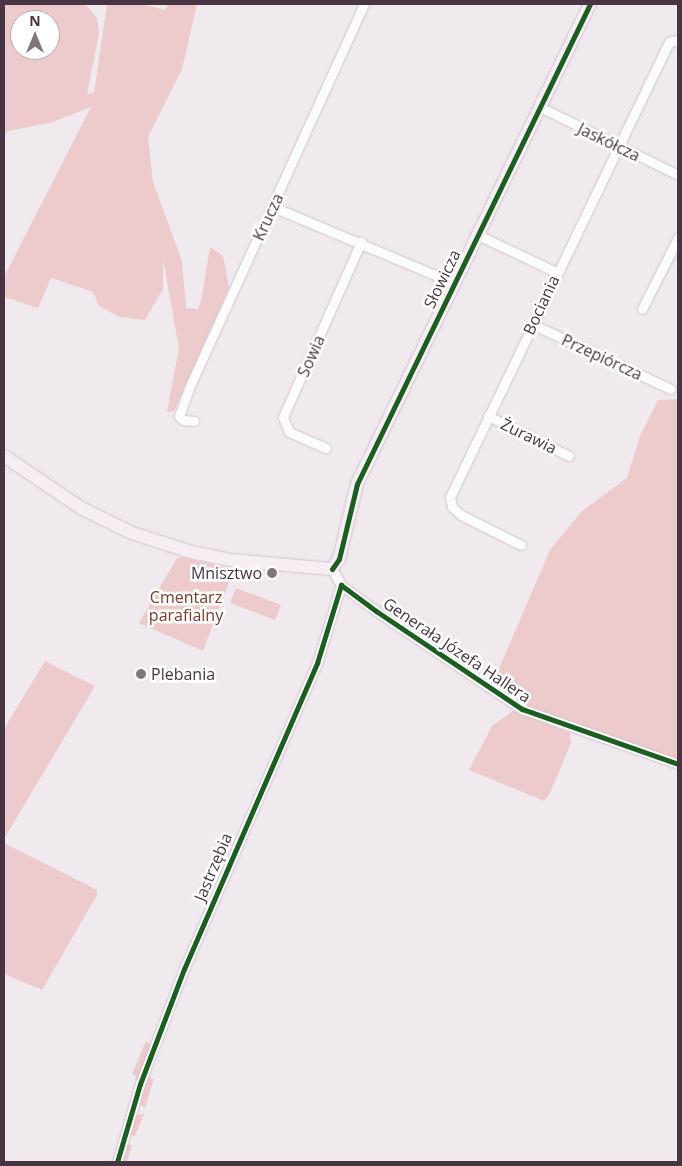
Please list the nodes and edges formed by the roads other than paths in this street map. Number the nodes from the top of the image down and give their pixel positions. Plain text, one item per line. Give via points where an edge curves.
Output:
1 (364, 4) edge
2 (590, 4) edge
3 (678, 40) edge
4 (540, 107) junction
5 (618, 147) junction
6 (678, 175) edge
7 (273, 207) junction
8 (478, 235) junction
9 (678, 238) edge
10 (361, 242) junction
11 (556, 272) junction
12 (454, 283) junction
13 (642, 309) dead end
14 (532, 324) junction
15 (671, 389) dead end
16 (488, 416) junction
17 (194, 421) dead end
18 (326, 448) dead end
19 (4, 456) edge
20 (569, 456) dead end
21 (521, 545) dead end
22 (332, 569) junction
23 (341, 585) junction
24 (678, 764) edge
25 (117, 1162) edge

1 - 7 street, Krucza
2 - 4 street, Słowicza
3 - 5 street, Bociania via 669,42
4 - 5 street, Jaskółcza
4 - 8 street, Słowicza
5 - 6 street, Jaskółcza
5 - 11 street, Bociania
7 - 10 street
7 - 17 street, Krucza via 189,388 179,416 183,420
8 - 11 street
8 - 12 street, Słowicza
9 - 13 street
10 - 12 street
10 - 18 street, Sowia via 283,417 289,432
11 - 14 street, Bociania
12 - 22 street, Słowicza via 357,484 339,559
14 - 15 street, Przepiórcza
14 - 16 street, Bociania
16 - 20 street, Żurawia
16 - 21 street, Bociania via 453,490 452,507 461,515
19 - 22 street via 81,508 132,533 191,552 231,560
22 - 23 street, Generała Józefa Hallera
23 - 24 street, Generała Józefa Hallera via 522,709
23 - 25 street, Jastrzębia via 317,663 184,968 140,1084

